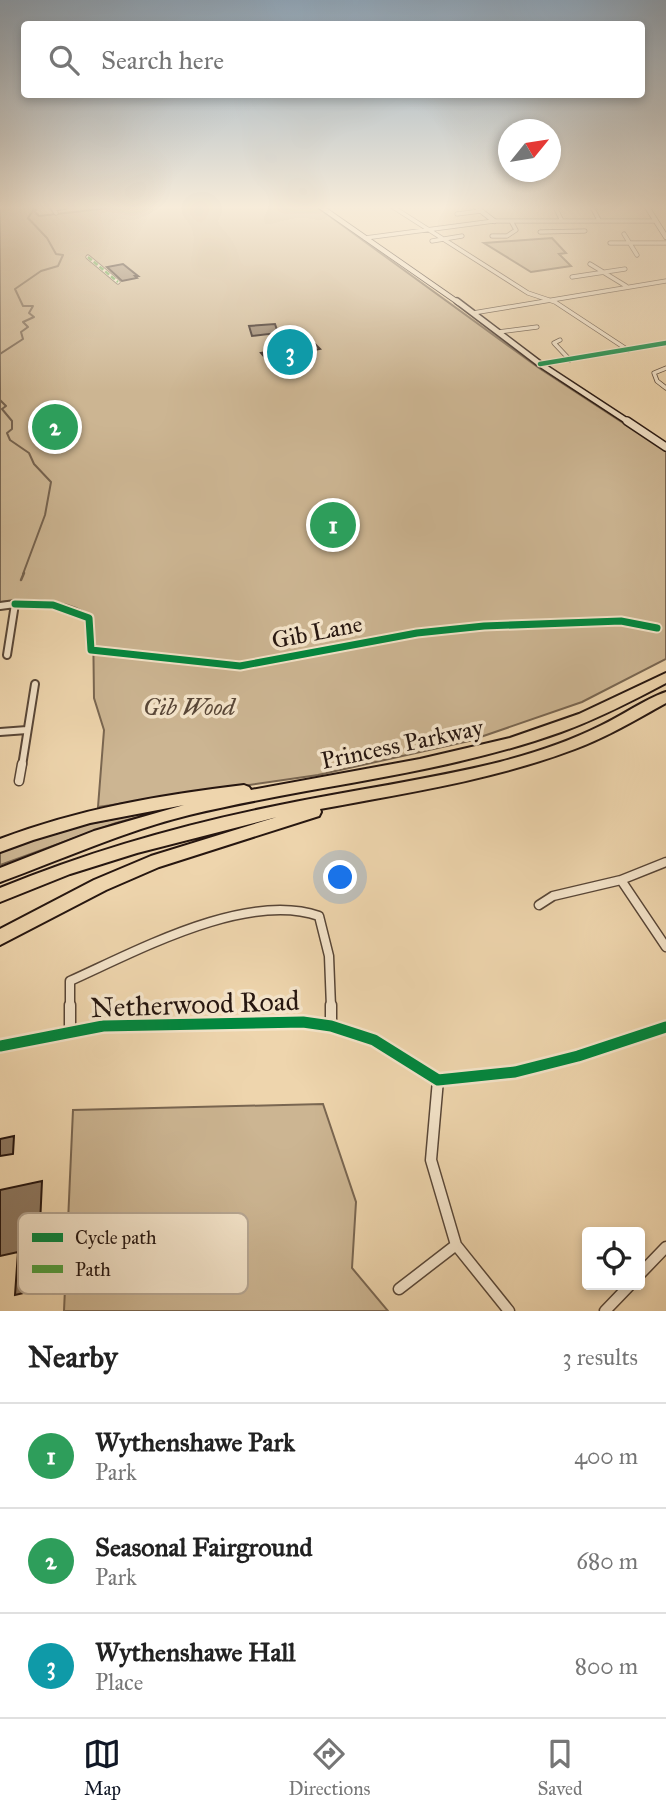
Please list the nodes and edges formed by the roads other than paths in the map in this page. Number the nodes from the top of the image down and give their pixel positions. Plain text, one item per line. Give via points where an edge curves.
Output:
1 (101, 268) edge
2 (408, 268) edge
3 (490, 268) edge
4 (597, 268) edge
5 (625, 269) dead end
6 (603, 272) junction
7 (572, 277) dead end
8 (666, 281) edge
9 (118, 282) dead end
10 (628, 286) junction
11 (548, 300) junction
12 (473, 313) junction
13 (534, 325) dead end
14 (498, 332) junction
15 (560, 340) dead end
16 (666, 343) edge
17 (628, 350) junction
18 (570, 360) junction
19 (540, 364) junction
20 (666, 368) edge
21 (666, 387) edge
22 (666, 447) edge
23 (0, 606) edge
24 (7, 656) dead end
25 (666, 670) edge
26 (666, 677) edge
27 (35, 684) dead end
28 (630, 696) junction
29 (666, 697) edge
30 (27, 730) junction
31 (0, 732) edge
32 (356, 778) junction
33 (19, 781) dead end
34 (361, 796) junction
35 (138, 824) joint
36 (0, 846) edge
37 (666, 862) edge
38 (0, 875) edge
39 (621, 880) junction
40 (0, 895) edge
41 (539, 905) dead end
42 (0, 937) edge
43 (666, 947) edge
44 (331, 1026) junction
45 (666, 1027) edge
46 (69, 1032) junction
47 (0, 1046) edge
48 (438, 1080) junction
49 (456, 1245) junction
50 (666, 1247) edge
51 (645, 1269) edge
52 (399, 1289) dead end
53 (625, 1290) edge
54 (509, 1311) edge
55 (605, 1311) edge

1 - 9 street
2 - 12 main road
3 - 11 street
4 - 6 street
5 - 6 street
6 - 7 street
6 - 10 street
8 - 10 street
10 - 11 street
11 - 12 street
11 - 17 street
12 - 14 main road
13 - 14 street
14 - 19 main road
15 - 18 street via 554,342
16 - 17 street
17 - 18 street
18 - 19 street
19 - 22 main road
20 - 21 street via 654,373
23 - 24 street via 15,604
25 - 28 highway
26 - 28 highway, Princess Parkway
27 - 30 street
28 - 32 highway, Princess Parkway via 504,745
29 - 34 highway, Princess Parkway via 573,744 502,768
30 - 31 street
30 - 33 street
32 - 35 highway, Princess Parkway via 192,809
32 - 36 highway via 104,812
34 - 40 highway, Princess Parkway via 176,835 89,860
34 - 42 highway via 156,861
35 - 38 highway
37 - 39 street
39 - 41 street via 553,895
39 - 43 street
44 - 46 street, Netherwood Road via 286,1022 113,1025
44 - 46 street via 324,929 319,916 299,908 264,911 189,929 69,981
44 - 48 street, Netherwood Road via 374,1041
45 - 48 street via 514,1072
46 - 47 street, Netherwood Road
48 - 49 street via 431,1160
49 - 52 street
49 - 54 street
50 - 51 street
53 - 55 street

